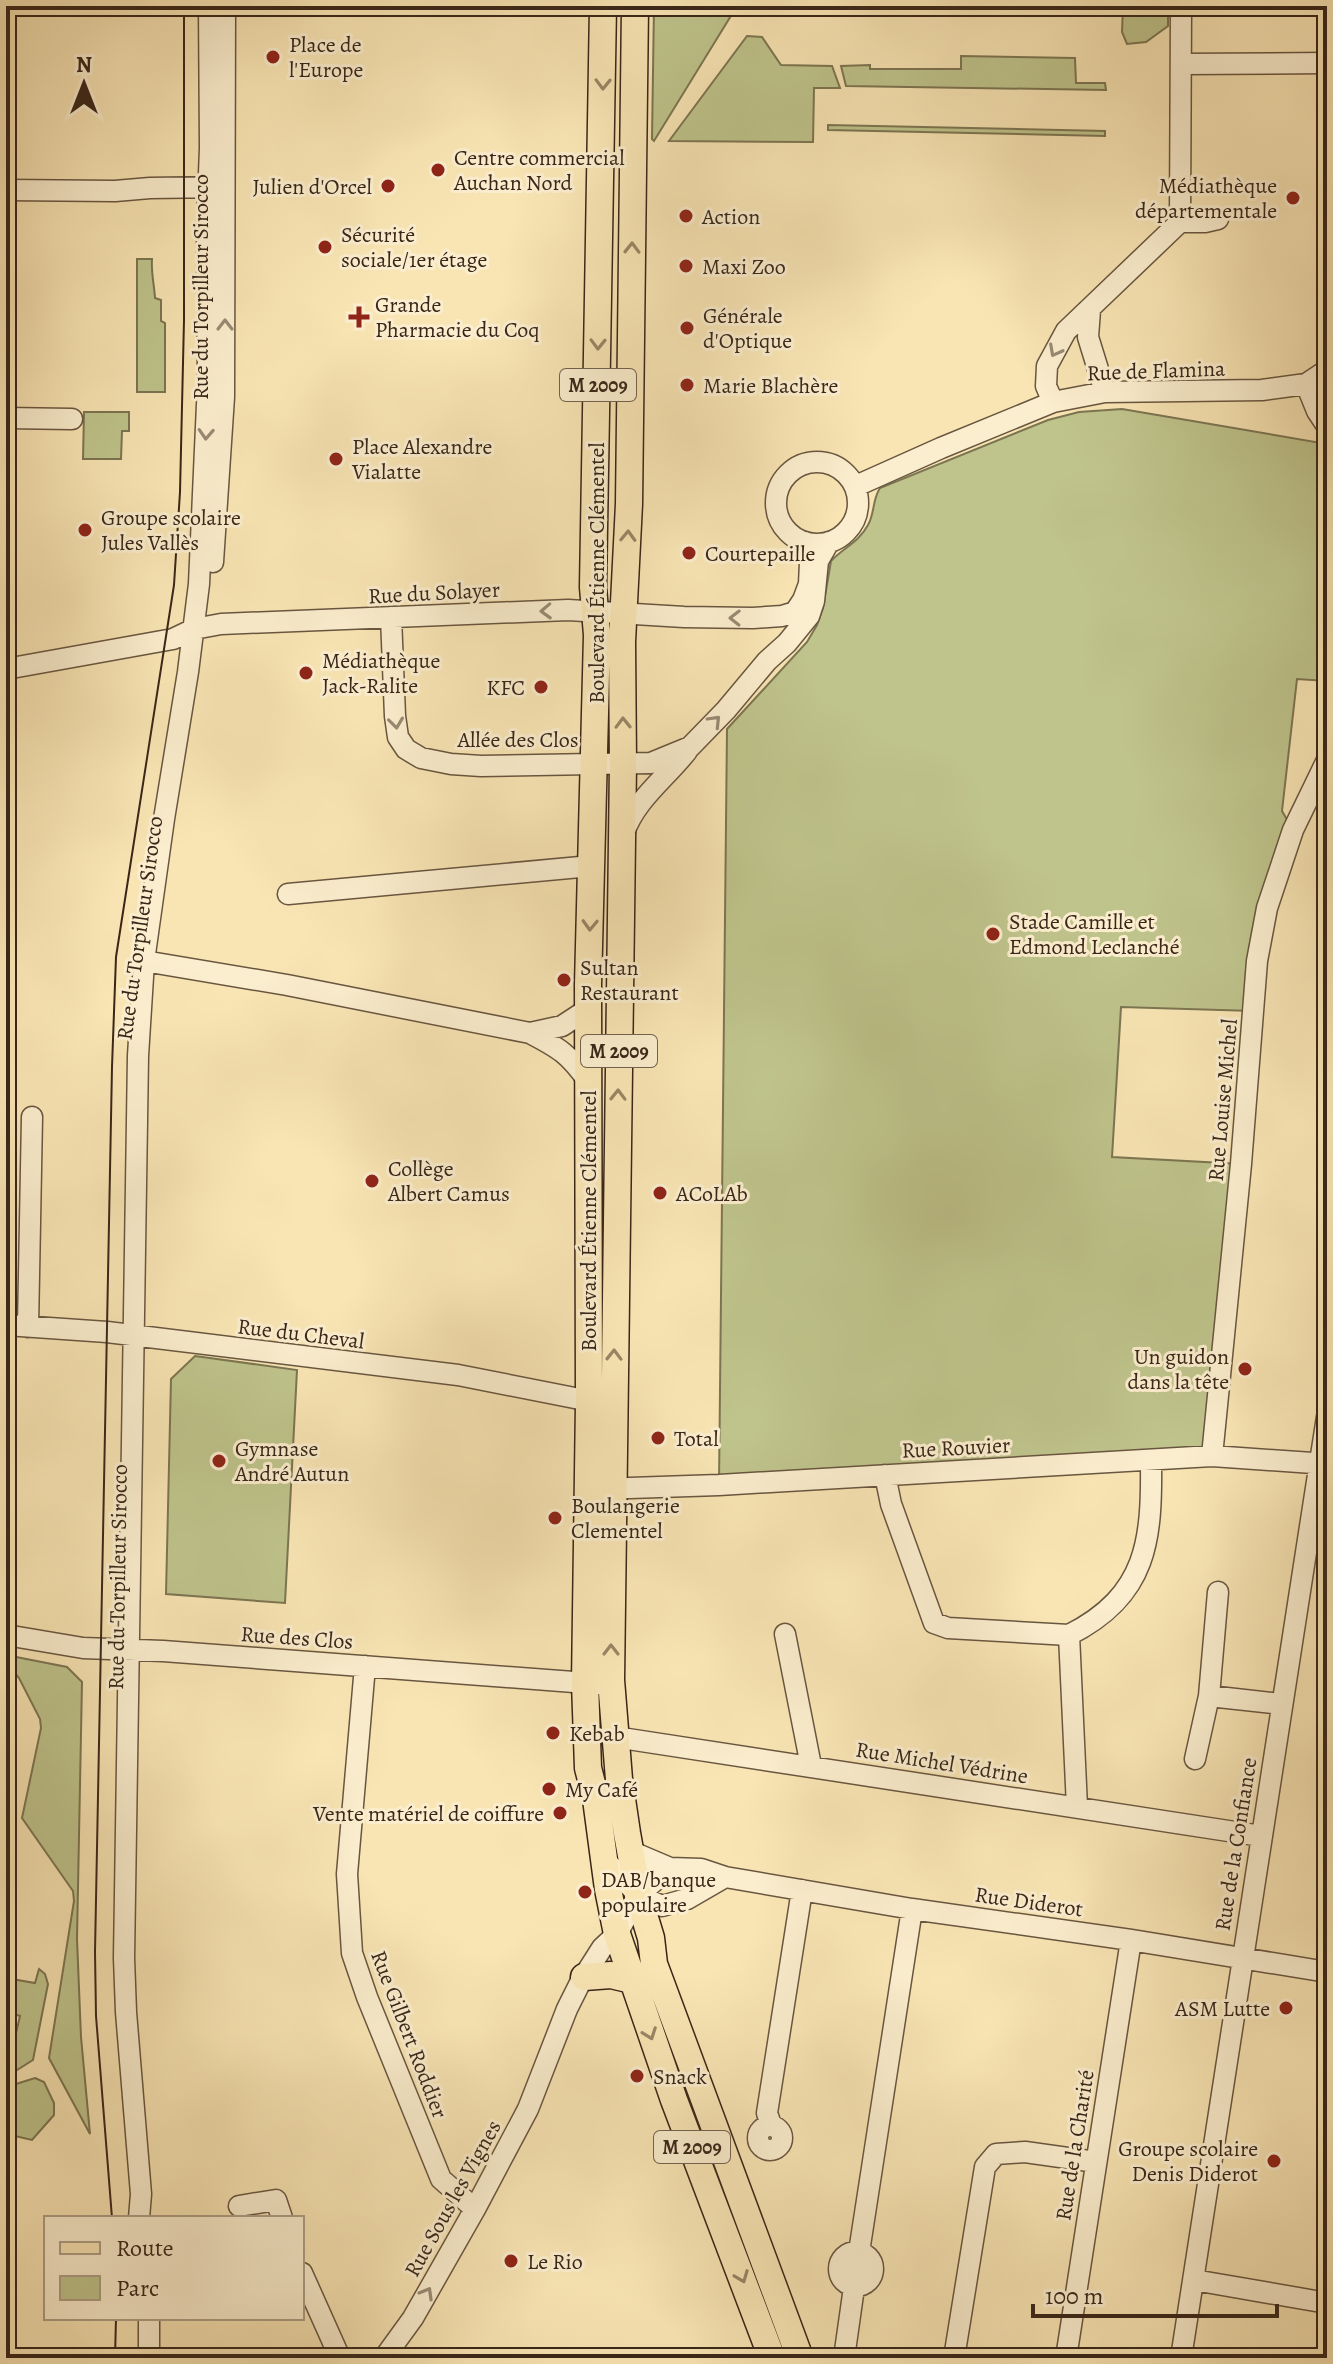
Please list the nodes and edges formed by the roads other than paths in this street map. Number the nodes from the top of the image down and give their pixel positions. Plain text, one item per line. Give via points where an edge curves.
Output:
1 (209, 6) edge
2 (225, 6) edge
3 (603, 6) edge
4 (635, 6) edge
5 (1181, 6) edge
6 (1327, 63) edge
7 (1181, 64) junction
8 (216, 188) junction
9 (6, 190) edge
10 (1218, 219) dead end
11 (1180, 222) junction
12 (1090, 310) junction
13 (1327, 370) edge
14 (1306, 384) junction
15 (1105, 392) junction
16 (1053, 402) junction
17 (6, 418) edge
18 (72, 419) dead end
19 (1327, 426) edge
20 (856, 486) junction
21 (805, 542) junction
22 (829, 542) junction
23 (595, 613) junction
24 (624, 614) junction
25 (391, 617) junction
26 (770, 617) junction
27 (201, 628) junction
28 (767, 661) junction
29 (6, 669) edge
30 (690, 747) junction
31 (595, 763) junction
32 (623, 764) junction
33 (1326, 767) edge
34 (622, 840) junction
35 (591, 866) junction
36 (288, 894) dead end
37 (150, 962) junction
38 (588, 1009) junction
39 (530, 1033) junction
40 (588, 1081) junction
41 (32, 1117) dead end
42 (6, 1325) edge
43 (28, 1327) junction
44 (139, 1337) junction
45 (601, 1403) junction
46 (1327, 1417) edge
47 (1212, 1456) junction
48 (1151, 1460) junction
49 (1323, 1463) edge
50 (885, 1475) junction
51 (600, 1489) junction
52 (1218, 1592) dead end
53 (785, 1634) dead end
54 (6, 1635) edge
55 (1069, 1635) junction
56 (135, 1650) junction
57 (365, 1666) junction
58 (598, 1684) junction
59 (1209, 1696) junction
60 (1281, 1704) junction
61 (615, 1737) junction
62 (1195, 1759) dead end
63 (811, 1766) junction
64 (1077, 1807) junction
65 (1261, 1836) junction
66 (630, 1851) junction
67 (606, 1861) junction
68 (670, 1868) junction
69 (725, 1877) junction
70 (802, 1890) junction
71 (638, 1895) junction
72 (912, 1909) junction
73 (617, 1934) junction
74 (1131, 1940) junction
75 (1242, 1958) junction
76 (654, 1964) junction
77 (1327, 1972) edge
78 (584, 1977) junction
79 (632, 1980) junction
80 (771, 2125) dead end
81 (1096, 2162) junction
82 (141, 2194) junction
83 (239, 2206) dead end
84 (475, 2209) junction
85 (139, 2216) edge
86 (150, 2216) edge
87 (281, 2216) edge
88 (304, 2277) edge
89 (1194, 2280) junction
90 (1327, 2303) edge
91 (149, 2320) edge
92 (149, 2358) edge
93 (340, 2358) edge
94 (384, 2358) edge
95 (772, 2358) edge
96 (800, 2358) edge
97 (844, 2358) edge
98 (954, 2358) edge
99 (1066, 2358) edge
100 (1181, 2358) edge

1 - 8 street, Rue du Torpilleur Sirocco
2 - 8 street, Rue du Torpilleur Sirocco
3 -> 23 main road, Boulevard Étienne Clémentel / M 2009
24 -> 4 main road, Boulevard Étienne Clémentel / M 2009
5 - 7 street
6 - 7 street
7 - 11 street
8 - 9 street
8 - 27 street, Rue du Torpilleur Sirocco
10 - 11 street
11 - 12 street
12 - 15 street via 1088,337
12 -> 16 street via 1066,331 1047,366 1046,386
13 - 14 street, Rue de Flamina
14 - 15 street, Rue de Flamina via 1262,390
14 - 19 street
15 - 16 street, Rue de Flamina
16 - 20 street, Rue de Flamina
17 - 18 street
20 - 21 street via 847,473 819,461 805,463 784,478 776,501 778,516 793,536
20 - 22 street via 856,518 847,532
21 - 22 street
21 - 26 street, Rue du Solayer via 810,562 803,600 795,612
22 - 28 street via 818,561 809,616
23 - 24 street, Rue du Solayer
23 -> 25 street, Rue du Solayer
23 - 31 main road, Boulevard Étienne Clémentel / M 2009
26 -> 24 street, Rue du Solayer
32 -> 24 main road, Boulevard Étienne Clémentel / M 2009
25 - 27 street, Rue du Solayer
25 -> 31 street, Allée des Clos via 395,716 406,749 451,764
26 - 28 street via 779,635
27 - 29 street, Rue du Solayer via 173,639
27 - 37 street, Rue du Torpilleur Sirocco via 164,819
30 -> 28 street
30 - 32 street via 651,763
30 - 34 street via 636,808
31 - 32 street, Allée des Clos
31 - 35 main road, Boulevard Étienne Clémentel / M 2009
32 - 34 main road, Boulevard Étienne Clémentel / M 2009
33 - 47 street, Rue Louise Michel via 1293,830 1267,908 1257,961
45 -> 34 main road, Boulevard Étienne Clémentel / M 2009
35 - 36 street
35 -> 38 main road, Boulevard Étienne Clémentel / M 2009
37 - 39 street
37 - 44 street, Rue du Torpilleur Sirocco via 137,1081
38 - 39 street via 562,1026
38 - 40 main road, Boulevard Étienne Clémentel / M 2009
39 - 40 street via 562,1050
40 - 45 main road, Boulevard Étienne Clémentel / M 2009
41 - 43 street
42 - 43 street, Rue du Cheval
43 - 44 street, Rue du Cheval
44 - 45 street, Rue du Cheval via 458,1375
44 - 56 street, Rue du Torpilleur Sirocco
45 - 51 main road, Boulevard Étienne Clémentel / M 2009
46 - 49 street, Rue de la Confiance
47 - 48 street, Rue Rouvier
47 - 49 street, Rue Rouvier
48 - 50 street, Rue Rouvier
48 - 55 street via 1152,1514 1146,1548 1131,1584 1084,1628
49 - 60 street, Rue de la Confiance
50 - 51 street, Rue Rouvier
50 - 55 street via 934,1623
51 - 58 main road, Boulevard Étienne Clémentel / M 2009
52 - 59 street
53 - 63 street
54 - 56 street, Rue des Clos via 83,1648
55 - 64 street
56 - 57 street, Rue des Clos
56 - 82 street, Rue du Torpilleur Sirocco via 125,1858 126,2012
57 - 58 street, Rue des Clos
57 - 84 street, Rue Gilbert Roddier via 347,1874 352,1953 441,2179
58 - 61 main road, Boulevard Étienne Clémentel / M 2009
58 - 67 main road, Boulevard Étienne Clémentel / M 2009 via 588,1768
59 - 60 street
59 - 62 street
60 - 65 street, Rue de la Confiance
61 - 63 street, Rue Michel Védrine
61 - 66 main road, Boulevard Étienne Clémentel / M 2009
63 - 64 street, Rue Michel Védrine
64 - 65 street, Rue Michel Védrine
65 - 75 street, Rue de la Confiance
66 - 68 street, Rue Diderot
66 - 71 main road, Boulevard Étienne Clémentel / M 2009
67 - 71 street
67 - 73 main road, Boulevard Étienne Clémentel / M 2009
68 - 69 street, Rue Diderot via 701,1869
68 - 71 street
69 - 70 street, Rue Diderot
69 - 71 street via 687,1899 662,1906
70 - 72 street, Rue Diderot
70 - 80 street via 767,2113
71 - 73 street
71 - 76 main road, Boulevard Étienne Clémentel / M 2009
72 - 74 street, Rue Diderot
72 - 97 street
73 - 76 street
73 - 78 street
73 - 79 main road, Boulevard Étienne Clémentel / M 2009
74 - 75 street, Rue Diderot
74 - 81 street, Rue de la Charité
75 - 77 street, Rue Diderot
75 - 89 street, Rue de la Confiance
76 - 96 main road, Boulevard Étienne Clémentel / M 2009
78 - 79 main road
78 - 84 street, Rue Sous les Vignes via 528,2109
79 -> 95 main road, Boulevard Étienne Clémentel / M 2009
81 - 98 street via 1025,2152 996,2154 985,2167
81 - 99 street, Rue de la Charité
82 - 85 street, Rue du Torpilleur Sirocco
82 - 86 street, Rue du Torpilleur Sirocco
83 - 87 street via 276,2200
94 -> 84 street, Rue Sous les Vignes
88 - 93 street
89 - 90 street
89 - 100 street, Rue de la Confiance
91 - 92 street

